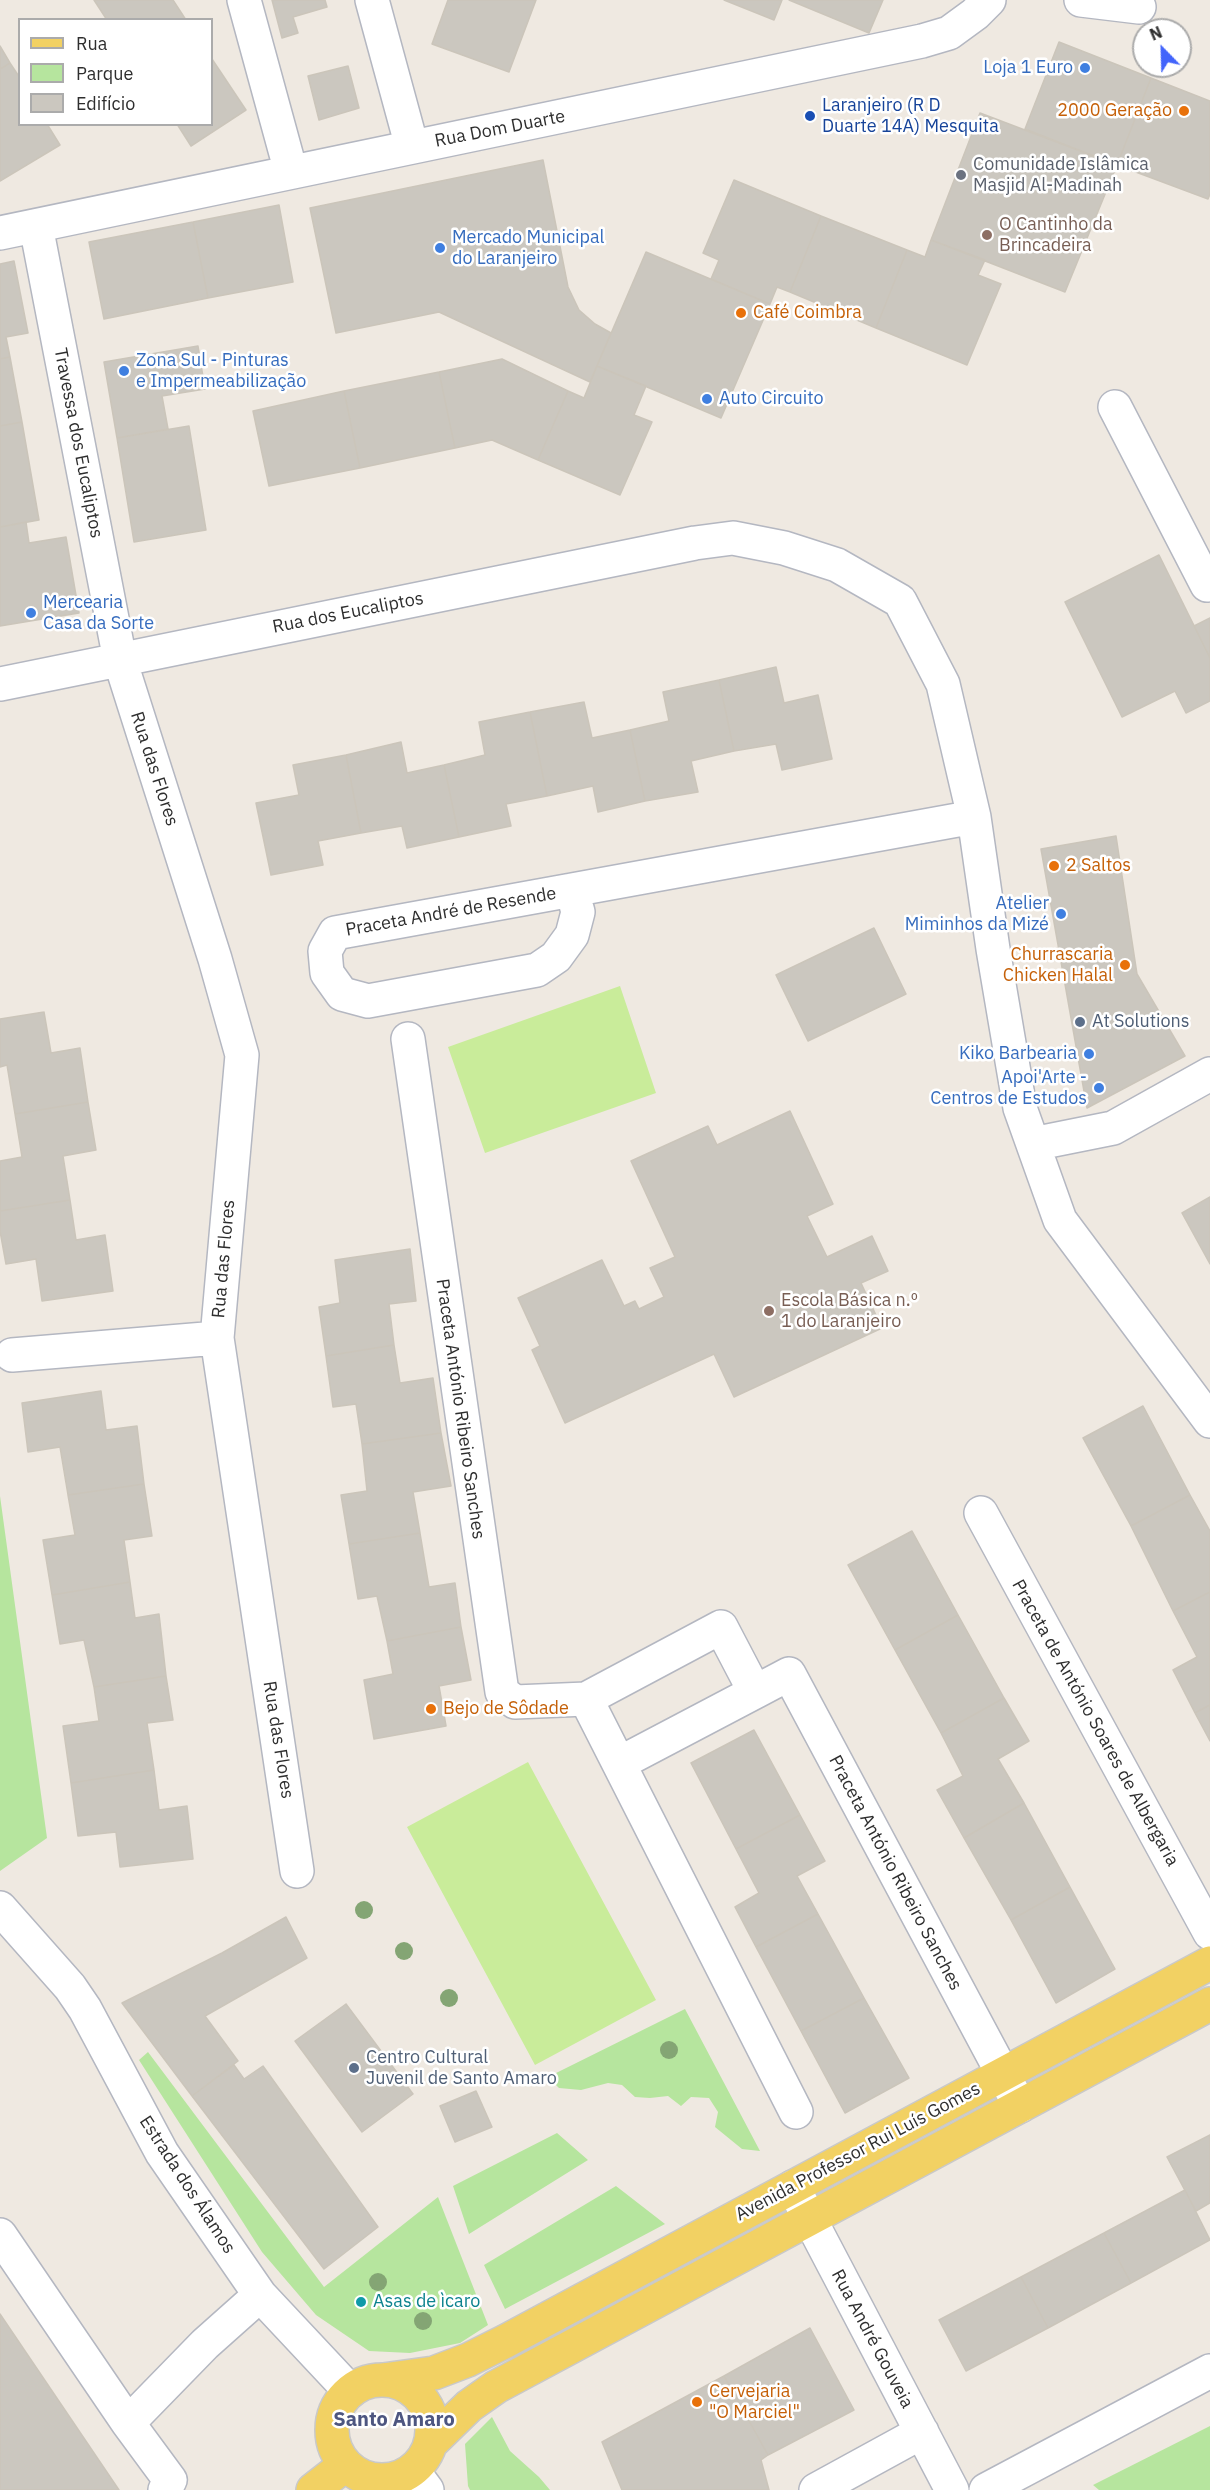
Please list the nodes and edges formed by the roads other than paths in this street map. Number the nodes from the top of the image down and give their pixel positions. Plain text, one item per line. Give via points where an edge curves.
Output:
1 (244, 0) edge
2 (372, 0) edge
3 (989, 0) edge
4 (1081, 0) edge
5 (1138, 7) dead end
6 (412, 147) junction
7 (291, 172) junction
8 (36, 226) junction
9 (0, 234) edge
10 (1115, 407) dead end
11 (1210, 583) edge
12 (120, 660) junction
13 (0, 684) edge
14 (974, 817) junction
15 (572, 890) junction
16 (408, 1039) dead end
17 (1210, 1074) edge
18 (1033, 1144) junction
19 (218, 1338) junction
20 (12, 1354) dead end
21 (1210, 1421) edge
22 (981, 1513) dead end
23 (755, 1692) junction
24 (586, 1699) junction
25 (620, 1763) junction
26 (297, 1871) dead end
27 (0, 1908) edge
28 (1210, 1934) edge
29 (1210, 1963) edge
30 (1210, 2004) edge
31 (1003, 2074) junction
32 (1020, 2106) junction
33 (796, 2112) dead end
34 (793, 2187) junction
35 (809, 2219) junction
36 (0, 2235) edge
37 (260, 2295) junction
38 (1210, 2371) edge
39 (383, 2380) junction
40 (350, 2391) junction
41 (128, 2423) junction
42 (922, 2432) junction
43 (432, 2442) junction
44 (345, 2465) junction
45 (420, 2480) edge
46 (165, 2490) edge
47 (313, 2490) edge
48 (816, 2490) edge
49 (952, 2490) edge
50 (986, 2490) edge

1 - 7 street
2 - 6 street
3 - 6 street, Rua Dom Duarte via 949,33 922,41
4 - 5 street
6 - 7 street, Rua Dom Duarte
7 - 8 street, Rua Dom Duarte
8 - 9 street, Rua Dom Duarte
8 - 12 street, Travessa dos Eucaliptos
10 - 11 street via 1207,585
12 - 13 street, Rua dos Eucaliptos
12 - 14 street, Rua dos Eucaliptos via 734,538 784,548 837,565 900,601 943,684
12 - 19 street, Rua das Flores via 242,1054
14 - 15 street, Praceta André de Resende
14 - 18 street, Rua dos Eucaliptos via 1020,1108
15 - 15 street, Praceta André de Resende via 335,933 325,951 327,973 342,994 368,1001 537,970 556,957 572,935 578,912
16 - 24 street, Praceta António Ribeiro Sanches via 502,1692 515,1702
17 - 18 street via 1113,1128
18 - 21 street, Rua dos Eucaliptos via 1060,1220
19 - 20 street
19 - 26 street, Rua das Flores
22 - 28 street, Praceta de António Soares de Albergaria
23 - 24 street, Praceta António Ribeiro Sanches via 721,1627
23 - 25 street, Praceta António Ribeiro Sanches
23 - 31 street, Praceta António Ribeiro Sanches via 789,1674
24 - 25 street
25 - 33 street
27 - 37 street, Estrada dos Álamos via 85,2009 162,2153
29 - 31 main road, Avenida Professor Rui Luís Gomes
30 - 32 main road, Avenida Professor Rui Luís Gomes
31 - 32 street, Praceta António Ribeiro Sanches
31 - 34 main road, Avenida Professor Rui Luís Gomes
32 - 35 main road, Avenida Professor Rui Luís Gomes
34 - 35 street, Rua André Gouveia
34 - 39 main road, Avenida Professor Rui Luís Gomes via 468,2360 434,2373
35 - 42 street, Rua André Gouveia
35 - 43 main road, Avenida Professor Rui Luís Gomes via 496,2387 469,2406
36 - 41 street
37 - 40 street, Estrada dos Álamos
37 - 41 street via 205,2344
38 - 50 street
39 - 40 main road via 366,2382
39 - 43 main road via 401,2383 423,2400 433,2425
40 - 44 main road via 332,2419 335,2451
41 - 46 street via 170,2480
42 - 48 street
42 - 49 street, Rua André Gouveia
43 - 45 main road
44 - 45 main road via 359,2476 378,2481
44 - 47 main road

